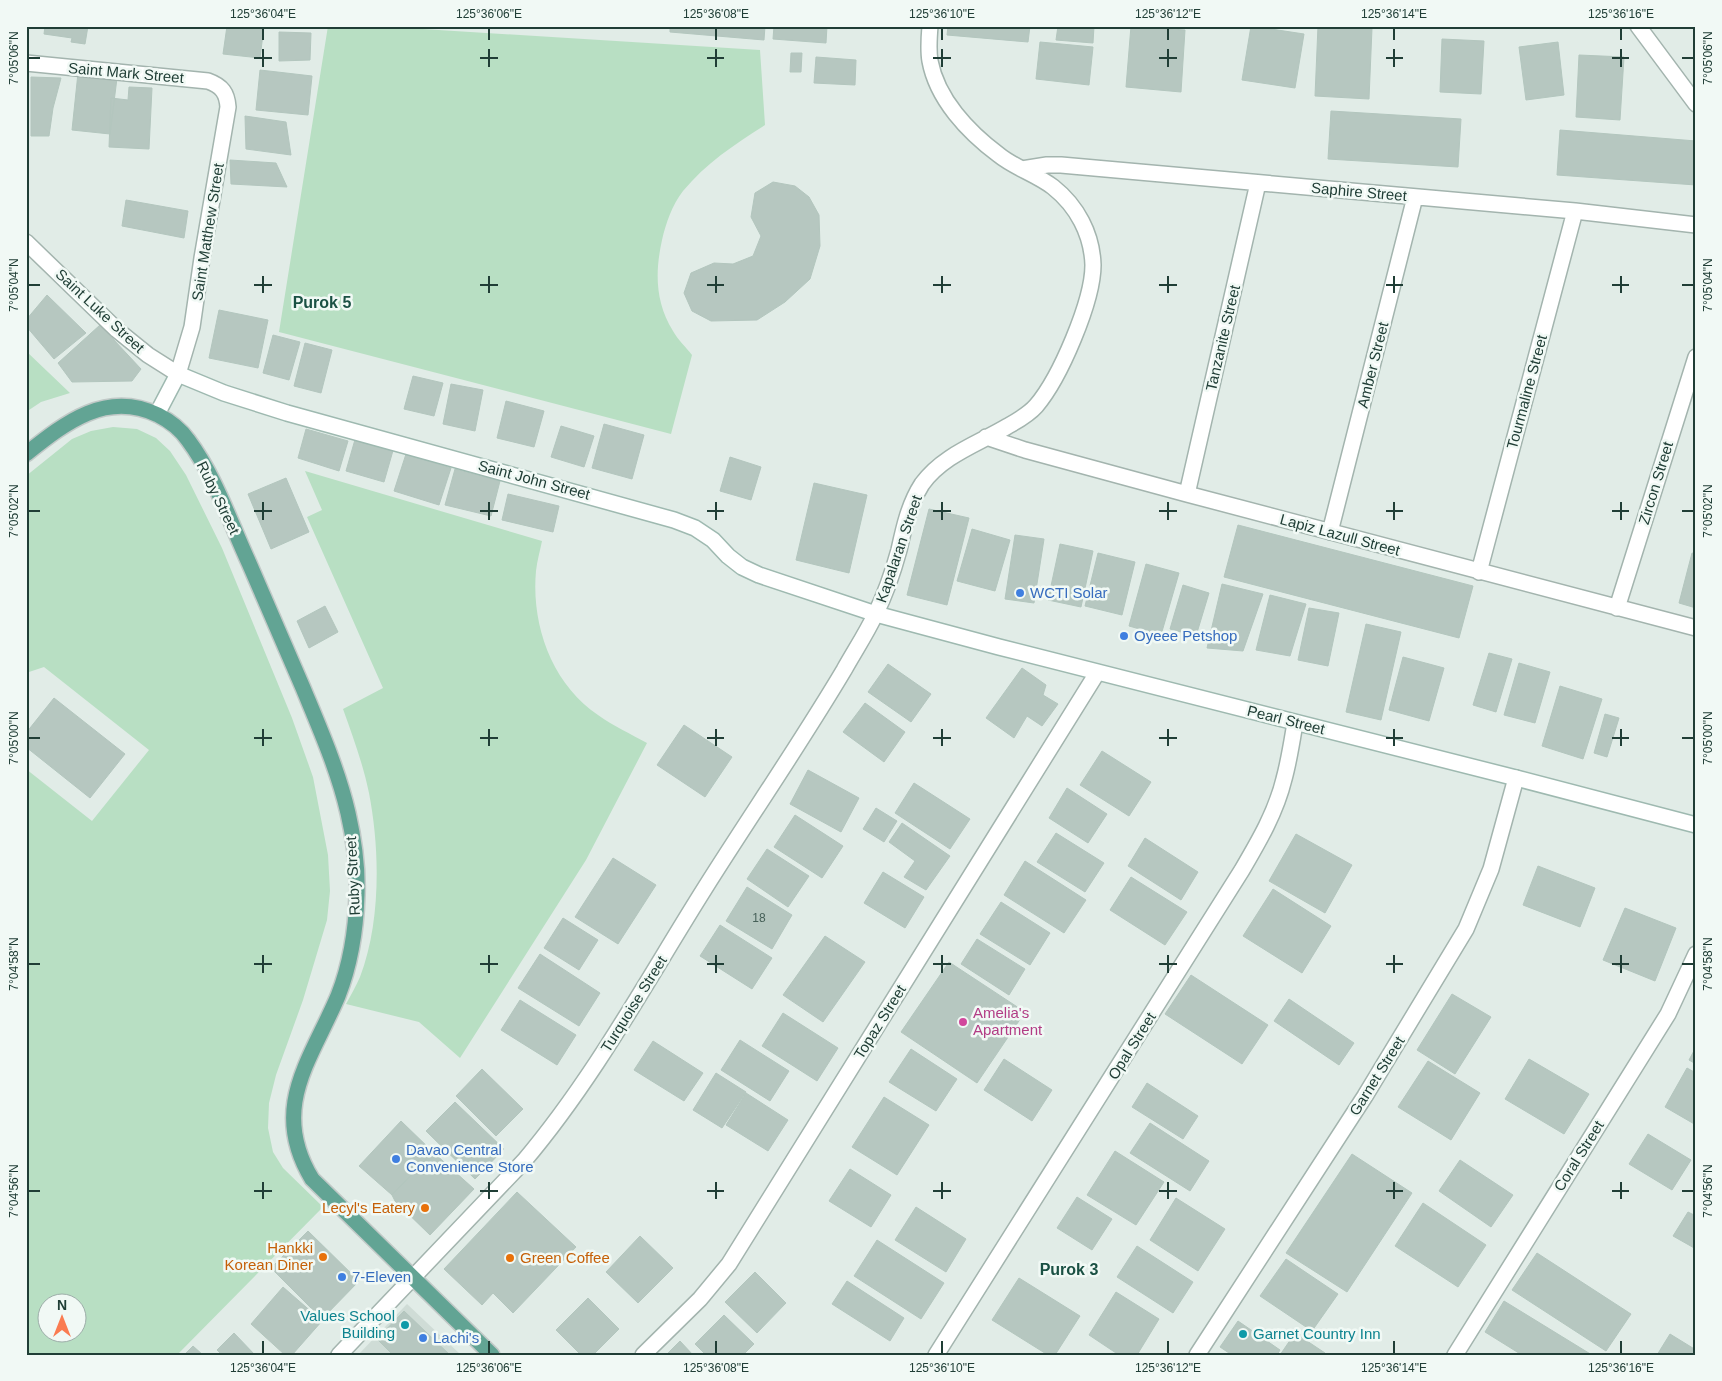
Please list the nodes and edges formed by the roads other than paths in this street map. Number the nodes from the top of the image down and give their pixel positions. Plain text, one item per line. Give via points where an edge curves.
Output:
1 (930, 26) edge
2 (1638, 26) edge
3 (26, 63) edge
4 (223, 89) joint
5 (1696, 104) edge
6 (1022, 169) junction
7 (1258, 183) junction
8 (1415, 197) junction
9 (1575, 211) junction
10 (1696, 225) edge
11 (26, 242) edge
12 (1696, 357) edge
13 (178, 374) junction
14 (158, 414) junction
15 (986, 437) junction
16 (26, 454) edge
17 (1187, 494) junction
18 (1330, 532) junction
19 (1479, 572) junction
20 (1617, 608) junction
21 (876, 614) junction
22 (1696, 628) edge
23 (1097, 673) junction
24 (1295, 723) junction
25 (1516, 778) junction
26 (1696, 825) edge
27 (1696, 954) edge
28 (413, 1278) junction
29 (339, 1355) edge
30 (492, 1355) edge
31 (643, 1355) edge
32 (936, 1355) edge
33 (1197, 1355) edge
34 (1455, 1355) edge

1 - 6 street, Kapalaran Street via 930,62 944,96 978,138
2 - 5 street
3 - 4 street, Saint Mark Street via 208,80
4 - 13 street, Saint Matthew Street via 228,107 192,327
6 - 7 street, Saphire Street via 1054,165
6 - 15 street, Kapalaran Street via 1052,186 1083,221 1093,266 1091,285 1085,309 1048,389 1034,409
7 - 8 street, Saphire Street
7 - 17 street, Tanzanite Street
8 - 9 street, Saphire Street
8 - 18 street, Amber Street
9 - 10 street, Saphire Street
9 - 19 street, Tourmaline Street
11 - 13 street, Saint Luke Street via 117,330
12 - 20 street, Zircon Street
13 - 14 street, Saint Matthew Street
13 - 21 street, Saint John Street via 287,413 674,520 702,532 728,556 751,571
14 - 16 main road via 113,407 92,411 72,420
14 - 28 main road, Ruby Street via 188,439 214,484 312,710 348,813 355,854 356,926 338,994 298,1087 293,1124 297,1146 303,1165 312,1178
15 - 17 street, Lapiz Lazull Street
15 - 21 street, Kapalaran Street via 956,454 923,483 913,502
17 - 18 street, Lapiz Lazull Street
18 - 19 street, Lapiz Lazull Street
19 - 20 street, Lapiz Lazull Street
20 - 22 street, Lapiz Lazull Street
21 - 23 street, Pearl Street
21 - 28 street, Turquoise Street via 820,709 575,1096 524,1161
23 - 24 street, Pearl Street
23 - 31 street, Topaz Street via 739,1250 700,1299
24 - 25 street, Pearl Street
24 - 32 street, Opal Street via 1284,779 1255,849
25 - 26 street, Pearl Street
25 - 33 street, Garnet Street via 1490,870 1466,929 1365,1096
27 - 34 street, Coral Street via 1668,1014
28 - 29 street, Turquoise Street
28 - 30 main road, Ruby Street

